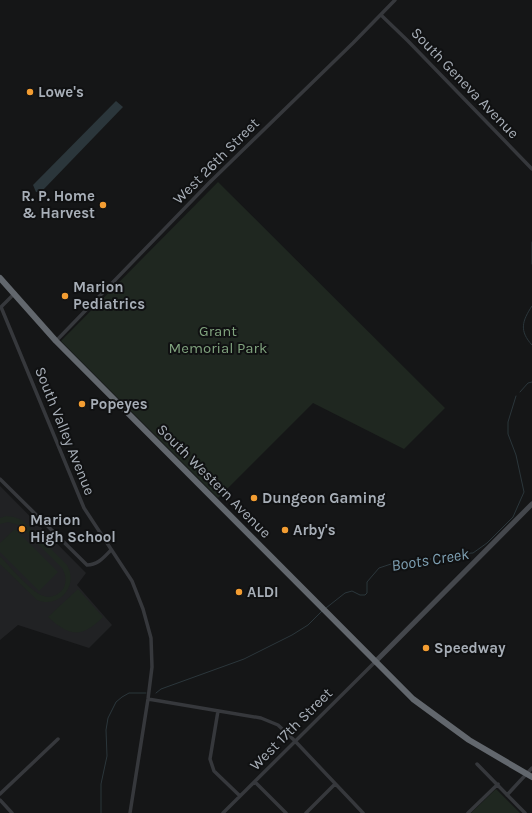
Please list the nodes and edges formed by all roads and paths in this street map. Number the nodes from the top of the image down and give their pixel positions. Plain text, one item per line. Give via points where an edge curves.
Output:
1 (395, 0) edge
2 (381, 16) junction
3 (532, 169) edge
4 (0, 278) edge
5 (15, 293) junction
6 (1, 307) edge
7 (56, 341) junction
8 (0, 479) edge
9 (532, 504) edge
10 (111, 550) junction
11 (375, 662) junction
12 (148, 699) junction
13 (218, 711) junction
14 (58, 739) dead end
15 (295, 741) junction
16 (477, 764) dead end
17 (532, 768) edge
18 (526, 774) junction
19 (532, 777) edge
20 (255, 782) junction
21 (335, 784) junction
22 (498, 784) junction
23 (0, 794) edge
24 (507, 795) junction
25 (240, 796) junction
26 (0, 800) edge
27 (12, 813) edge
28 (130, 813) edge
29 (223, 813) edge
30 (286, 813) edge
31 (306, 813) edge
32 (363, 813) edge
33 (468, 813) edge
34 (525, 813) edge

1 - 2 street, West 26th Street
2 - 3 street, South Geneva Avenue
2 - 7 street, West 26th Street via 209,183
4 - 5 highway, South Western Avenue
5 - 6 street
5 - 7 highway, South Western Avenue
6 - 10 street, South Valley Avenue via 84,508
7 - 11 highway, South Western Avenue
8 - 10 street via 87,565 99,562
9 - 11 street
10 - 12 street, South Valley Avenue via 132,581 151,638 152,667
11 - 15 street, West 17th Street
11 - 18 highway, South Western Avenue via 413,699 469,740
12 - 13 street
12 - 28 street, South Valley Avenue
13 - 15 street via 261,718 278,725
13 - 25 street via 210,759 214,771
14 - 23 street
15 - 20 street, West 17th Street
15 - 21 street
16 - 22 street
17 - 18 street
18 - 19 highway, South Western Avenue
18 - 24 street
20 - 25 street, West 17th Street
20 - 30 street
21 - 31 street
21 - 32 street
22 - 24 street
22 - 33 street
24 - 34 street
25 - 29 street, West 17th Street
26 - 27 street

